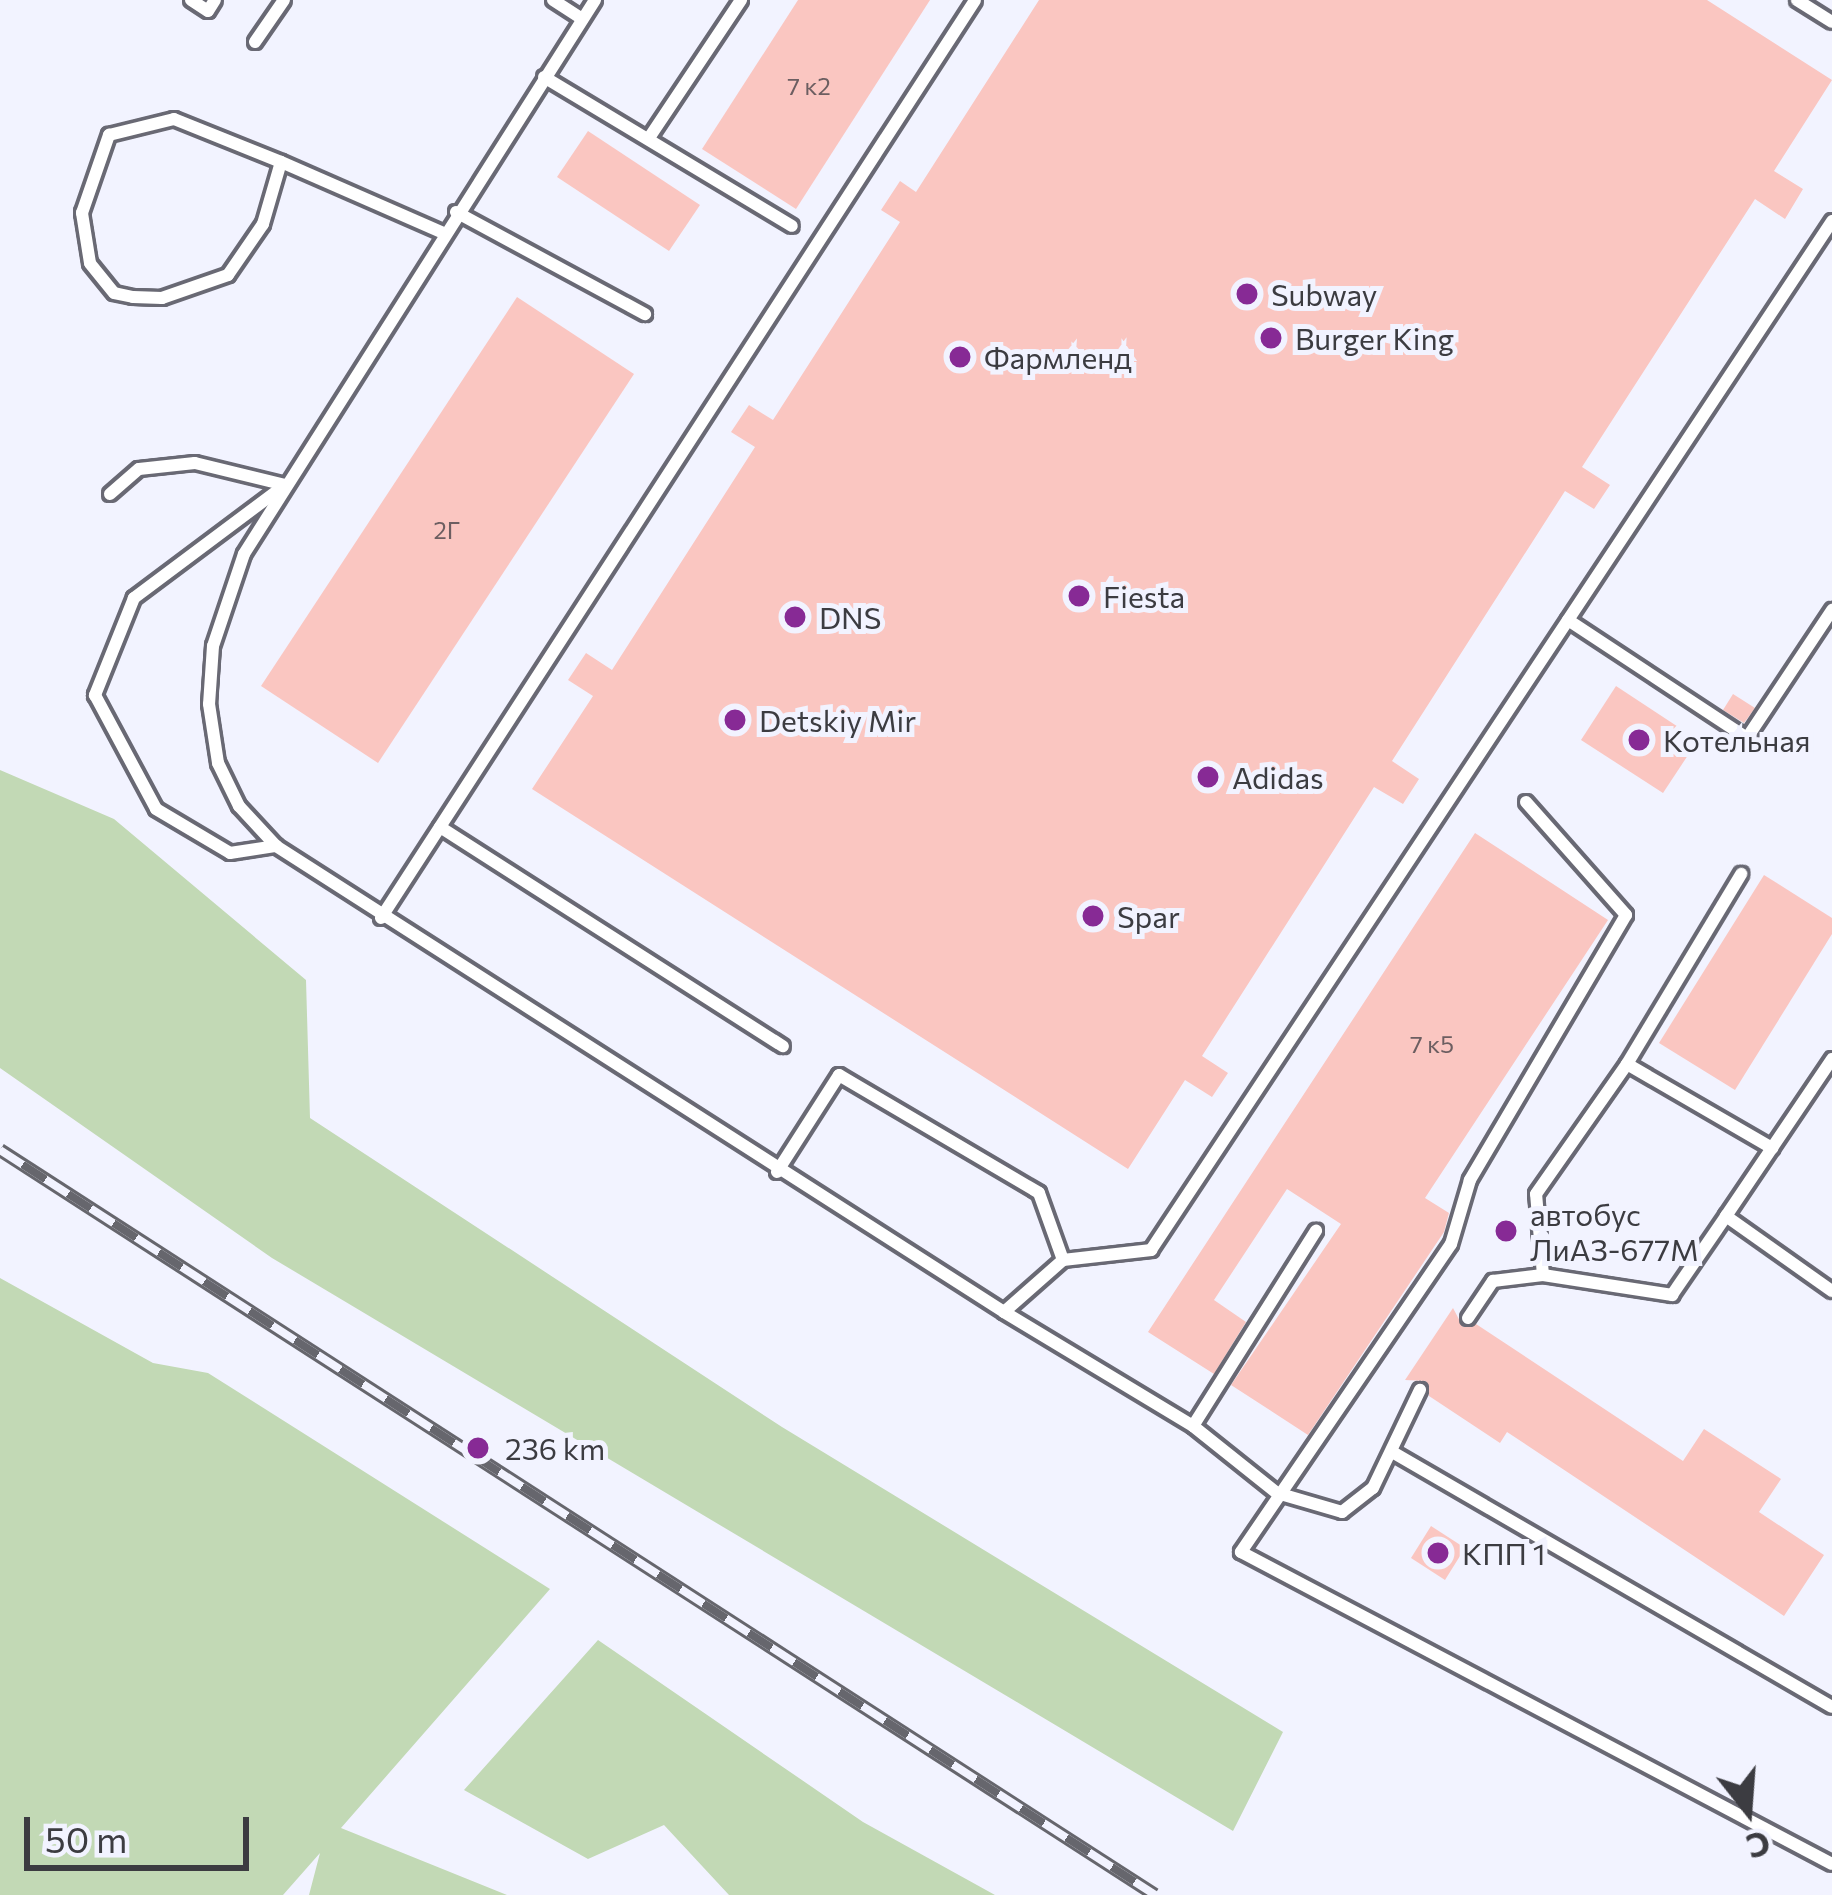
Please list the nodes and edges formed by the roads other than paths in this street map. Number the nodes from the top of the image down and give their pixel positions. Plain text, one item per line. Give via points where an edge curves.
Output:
1 (191, 0) edge
2 (215, 0) edge
3 (284, 0) edge
4 (553, 0) edge
5 (595, 0) edge
6 (741, 0) edge
7 (976, 0) edge
8 (1796, 0) edge
9 (582, 19) junction
10 (1832, 22) edge
11 (255, 42) dead end
12 (544, 77) junction
13 (649, 138) junction
14 (281, 162) junction
15 (456, 212) junction
16 (1832, 221) edge
17 (792, 226) dead end
18 (441, 232) junction
19 (646, 314) dead end
20 (286, 485) junction
21 (110, 494) dead end
22 (1832, 610) edge
23 (1568, 620) junction
24 (1526, 802) dead end
25 (440, 826) junction
26 (276, 846) junction
27 (1741, 874) dead end
28 (381, 918) junction
29 (783, 1046) dead end
30 (1832, 1059) edge
31 (1627, 1064) junction
32 (1772, 1148) junction
33 (777, 1172) junction
34 (1726, 1216) junction
35 (1316, 1231) dead end
36 (1063, 1259) junction
37 (1544, 1275) junction
38 (1832, 1291) edge
39 (1004, 1312) junction
40 (1468, 1318) dead end
41 (1420, 1390) dead end
42 (1192, 1426) junction
43 (1394, 1453) junction
44 (1277, 1493) junction
45 (1832, 1707) edge
46 (1832, 1864) edge

1 - 2 lane via 208,11
3 - 11 lane
4 - 9 lane
5 - 9 lane
6 - 13 lane
7 - 25 lane
8 - 10 lane
9 - 12 lane
12 - 13 lane
12 - 15 lane
13 - 17 lane
14 - 14 lane via 173,119 109,135 82,213 90,263 114,293 133,296 163,298 228,275 263,224
14 - 18 lane
15 - 18 lane
15 - 19 lane
16 - 23 lane
18 - 20 lane
20 - 21 lane via 195,463 139,470
20 - 26 lane via 244,554 213,646 208,704 218,763 239,806
20 - 26 lane via 134,598 95,694 155,809 230,853
22 - 23 lane via 1747,738
23 - 36 lane via 1151,1250
24 - 44 lane via 1626,915 1470,1180 1451,1244
25 - 28 lane
25 - 29 lane
26 - 28 lane
27 - 31 lane
28 - 33 lane
30 - 32 lane
31 - 32 lane
31 - 37 lane via 1536,1194
32 - 34 lane
33 - 36 lane via 839,1075 1039,1192
33 - 39 lane
34 - 37 lane via 1672,1295
34 - 38 lane
35 - 42 lane
36 - 39 lane
37 - 40 lane via 1493,1281
39 - 42 lane
41 - 43 lane
42 - 44 lane
43 - 44 lane via 1373,1488 1342,1512
43 - 45 lane
44 - 46 lane via 1241,1552

